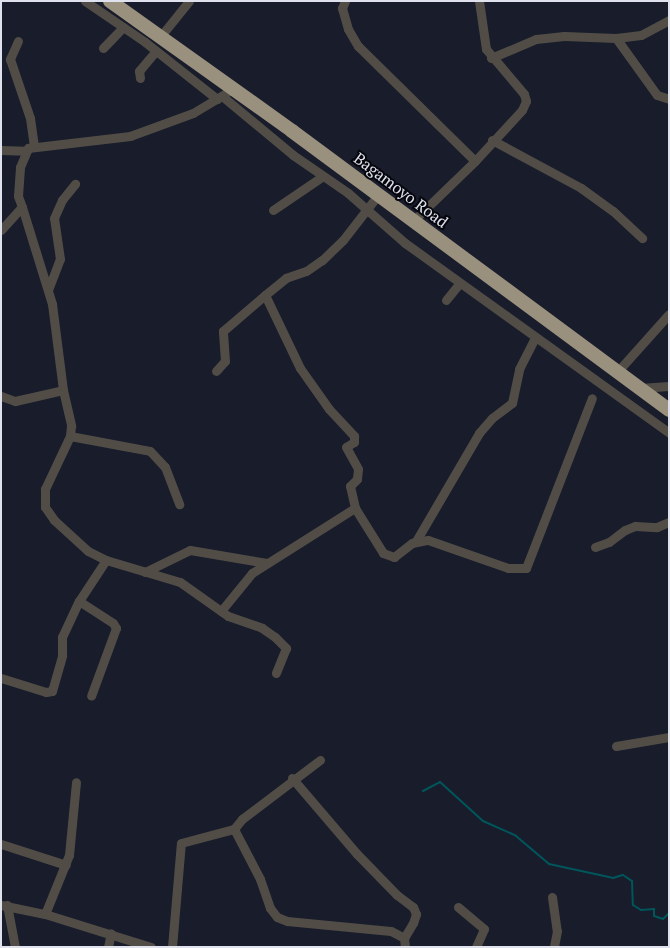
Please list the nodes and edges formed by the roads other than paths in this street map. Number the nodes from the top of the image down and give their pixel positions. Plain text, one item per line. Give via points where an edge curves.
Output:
1 (85, 1) edge
2 (110, 1) edge
3 (190, 1) edge
4 (344, 1) edge
5 (479, 1) edge
6 (669, 20) edge
7 (123, 27) junction
8 (616, 38) junction
9 (18, 41) dead end
10 (158, 44) junction
11 (2, 48) edge
12 (103, 48) dead end
13 (12, 50) junction
14 (490, 58) junction
15 (140, 78) dead end
16 (224, 95) junction
17 (669, 99) edge
18 (492, 140) junction
19 (29, 149) junction
20 (1, 150) edge
21 (475, 161) junction
22 (323, 176) junction
23 (75, 184) dead end
24 (378, 195) junction
25 (22, 207) junction
26 (366, 209) junction
27 (273, 210) dead end
28 (413, 221) junction
29 (1, 230) edge
30 (642, 238) dead end
31 (460, 283) junction
32 (48, 290) junction
33 (265, 295) junction
34 (446, 300) dead end
35 (669, 314) edge
36 (535, 337) junction
37 (216, 371) dead end
38 (618, 371) junction
39 (599, 386) junction
40 (669, 386) edge
41 (640, 388) junction
42 (62, 390) junction
43 (1, 396) edge
44 (592, 398) junction
45 (669, 410) edge
46 (669, 433) edge
47 (70, 436) junction
48 (548, 497) dead end
49 (179, 504) dead end
50 (355, 508) junction
51 (669, 522) edge
52 (416, 541) junction
53 (595, 547) dead end
54 (106, 560) junction
55 (267, 563) junction
56 (144, 572) junction
57 (79, 602) junction
58 (221, 611) junction
59 (276, 673) dead end
60 (1, 678) edge
61 (91, 696) dead end
62 (669, 737) edge
63 (616, 746) dead end
64 (320, 760) dead end
65 (292, 778) junction
66 (76, 782) dead end
67 (234, 829) junction
68 (1, 844) edge
69 (66, 866) junction
70 (552, 897) dead end
71 (4, 905) edge
72 (458, 907) dead end
73 (45, 914) junction
74 (111, 933) junction
75 (405, 943) edge
76 (15, 947) edge
77 (108, 947) edge
78 (151, 947) edge
79 (172, 947) edge
80 (476, 947) edge
81 (554, 947) edge

1 - 7 street
2 - 10 highway, Bagamoyo Road
3 - 10 street
4 - 21 street via 342,8 348,30 358,46
5 - 14 street via 483,40
6 - 8 street via 641,35
7 - 10 street
7 - 12 street
8 - 14 street via 564,36 536,39
8 - 17 street via 657,95
9 - 13 street
10 - 15 street via 139,71
10 - 16 highway, Bagamoyo Road
11 - 13 street
13 - 19 street via 10,59 30,118
14 - 18 street via 524,94 526,101 522,110
16 - 19 street via 193,113 130,136
16 - 22 street
16 - 24 highway, Bagamoyo Road
18 - 21 street
18 - 30 street via 581,188
19 - 20 street
19 - 25 street via 18,191
21 - 28 street
22 - 26 street
22 - 27 street
23 - 32 street via 62,200 54,218 60,260
24 - 26 street
24 - 28 highway, Bagamoyo Road
25 - 29 street
25 - 32 street
26 - 31 street via 405,243
26 - 33 street via 322,260 281,281
28 - 38 highway, Bagamoyo Road
31 - 34 street
31 - 36 street
32 - 42 street via 55,320
33 - 37 street via 223,331 225,361 223,367
33 - 50 street via 300,368 329,409 354,436 354,442 346,446 358,469 357,479 350,486
35 - 38 street
36 - 39 street
36 - 52 street via 518,369 512,404 492,418 479,433
38 - 41 highway, Bagamoyo Road
39 - 44 street
39 - 46 street
40 - 41 street
41 - 45 highway, Bagamoyo Road
42 - 43 street via 15,401
42 - 47 street via 71,426
44 - 48 street
44 - 52 street via 526,568 515,570 428,540
47 - 49 street via 150,451 165,467
47 - 54 street via 45,488 45,507 71,536
50 - 52 street via 386,556 398,555
50 - 55 street
51 - 53 street via 657,528 635,526
54 - 56 street
54 - 57 street
55 - 56 street via 190,550
55 - 58 street via 237,588
56 - 58 street via 180,582
57 - 60 street via 62,637 62,655 52,691
57 - 61 street via 116,628
58 - 59 street via 262,628 286,648
62 - 63 street
64 - 65 street
65 - 67 street via 242,818
65 - 75 street via 357,854 397,895 414,907 416,914
66 - 69 street
67 - 75 street via 277,916 295,922 391,931
67 - 79 street via 181,843
68 - 69 street
69 - 73 street
70 - 81 street via 557,931
71 - 73 street
71 - 76 street
72 - 80 street via 484,928
73 - 74 street
74 - 77 street
74 - 78 street

